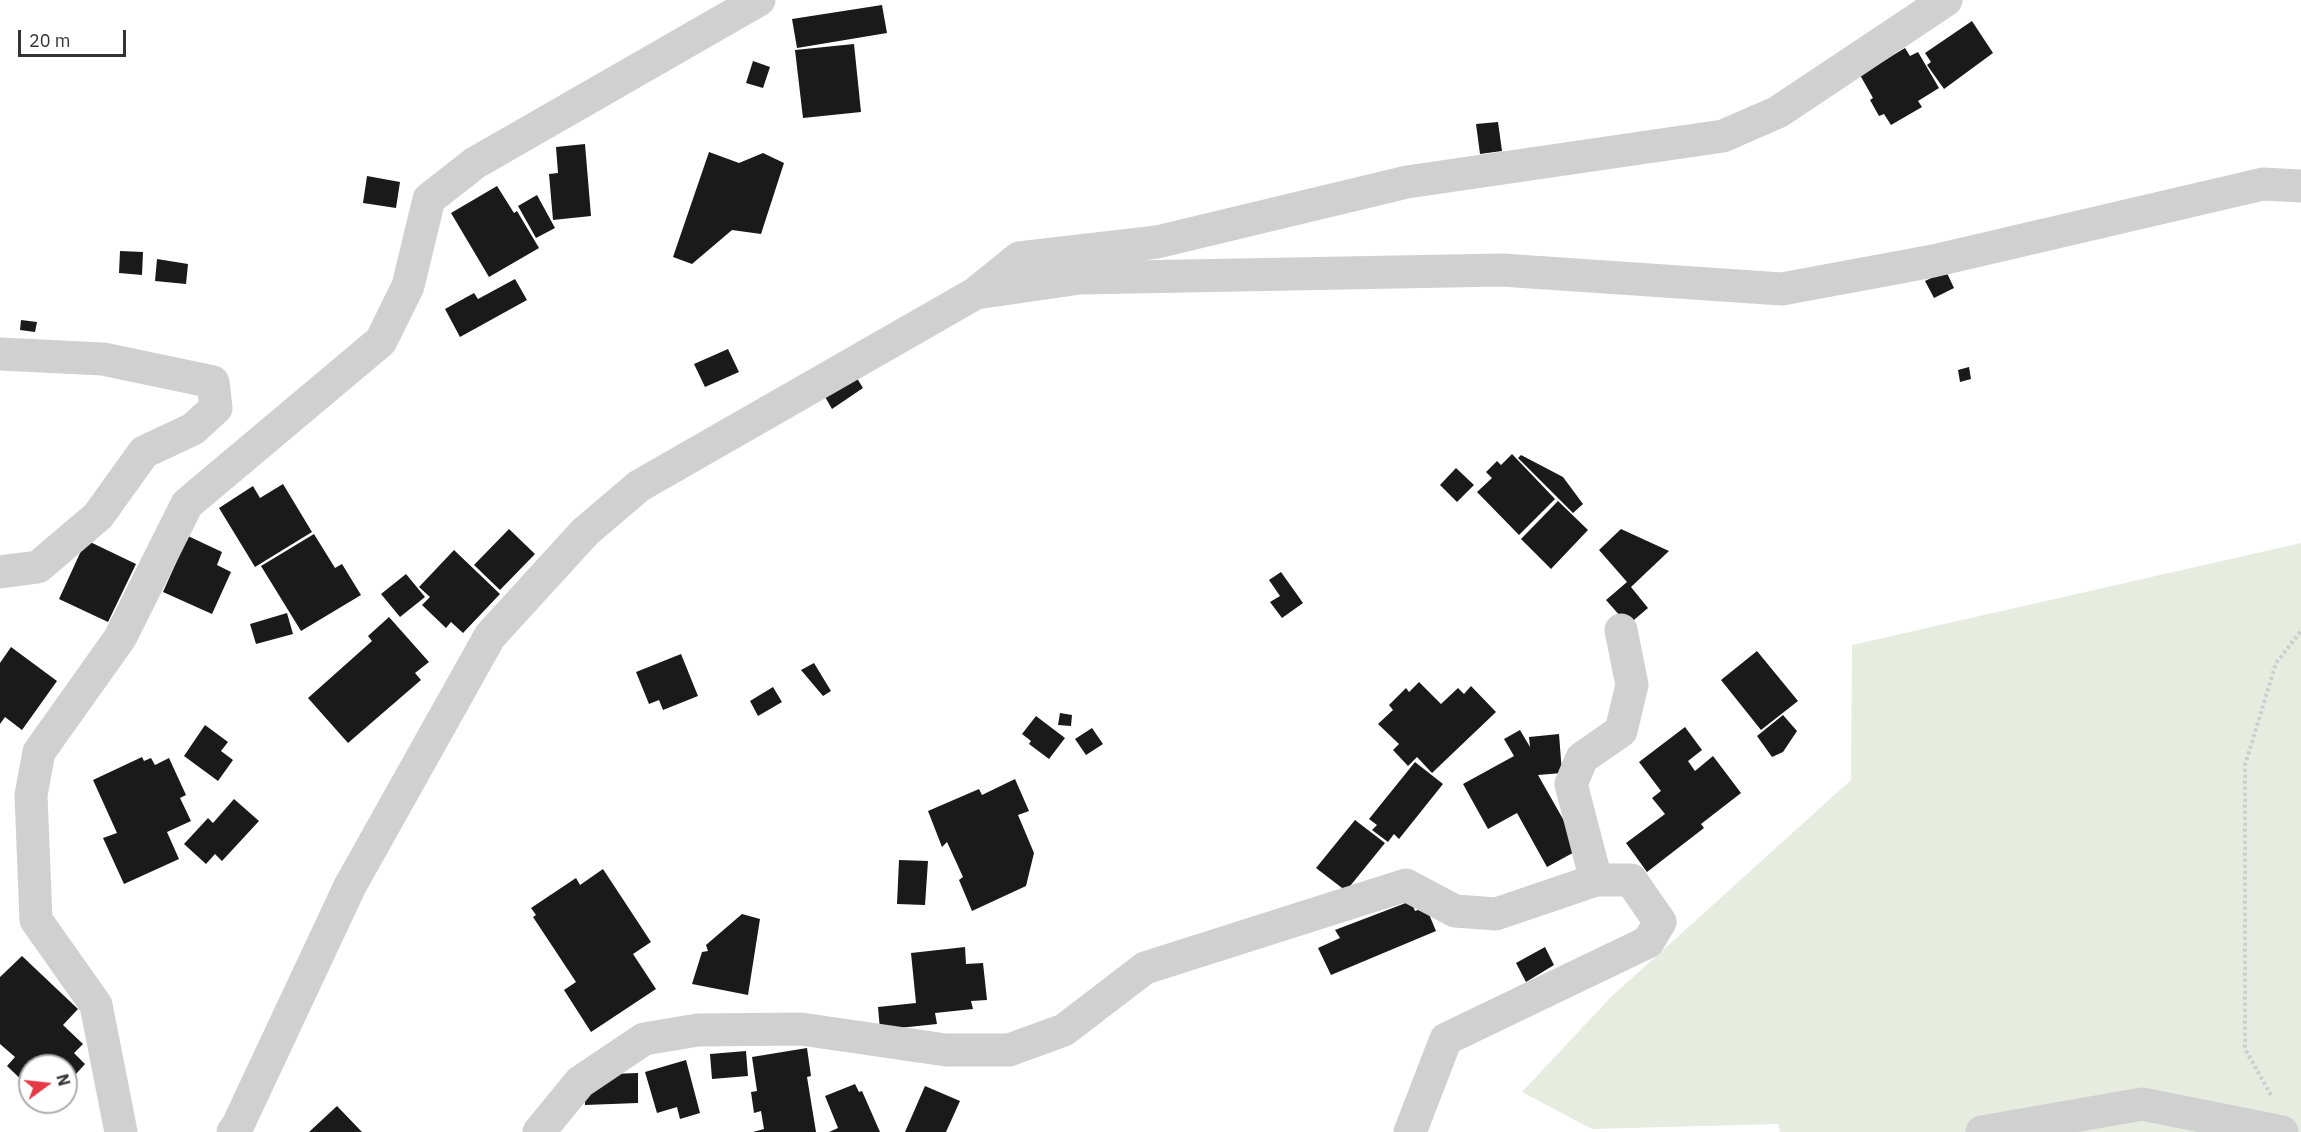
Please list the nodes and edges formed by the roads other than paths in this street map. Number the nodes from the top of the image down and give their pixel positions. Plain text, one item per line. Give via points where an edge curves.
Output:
1 (759, 0) edge
2 (1946, 0) edge
3 (2301, 186) edge
4 (976, 293) junction
5 (0, 354) edge
6 (193, 429) junction
7 (230, 467) junction
8 (0, 572) edge
9 (1621, 630) dead end
10 (1596, 880) junction
11 (2278, 1117) edge
12 (121, 1132) edge
13 (233, 1132) edge
14 (539, 1132) edge
15 (1410, 1132) edge
16 (1982, 1132) edge

1 - 7 street via 476,163 429,199 408,286 381,341
2 - 4 street via 1778,112 1723,135 1407,182 1157,242 1019,258
3 - 4 street via 2263,184 1933,261 1782,289 1502,270 1080,278
4 - 13 street via 639,486 585,532 490,636 350,886
5 - 6 street via 103,359 213,382 216,408
6 - 7 street
6 - 8 street via 144,452 98,516 38,567
7 - 12 street via 187,504 120,638 39,752 31,795 36,920 96,1005
9 - 10 street via 1632,685 1621,730 1582,758 1571,784
10 - 14 street via 1496,914 1455,911 1406,885 1145,968 1064,1030 1008,1050 946,1050 801,1029 698,1030 644,1039 580,1082
10 - 15 street via 1631,880 1660,922 1648,942 1446,1039
11 - 16 street via 2142,1104

